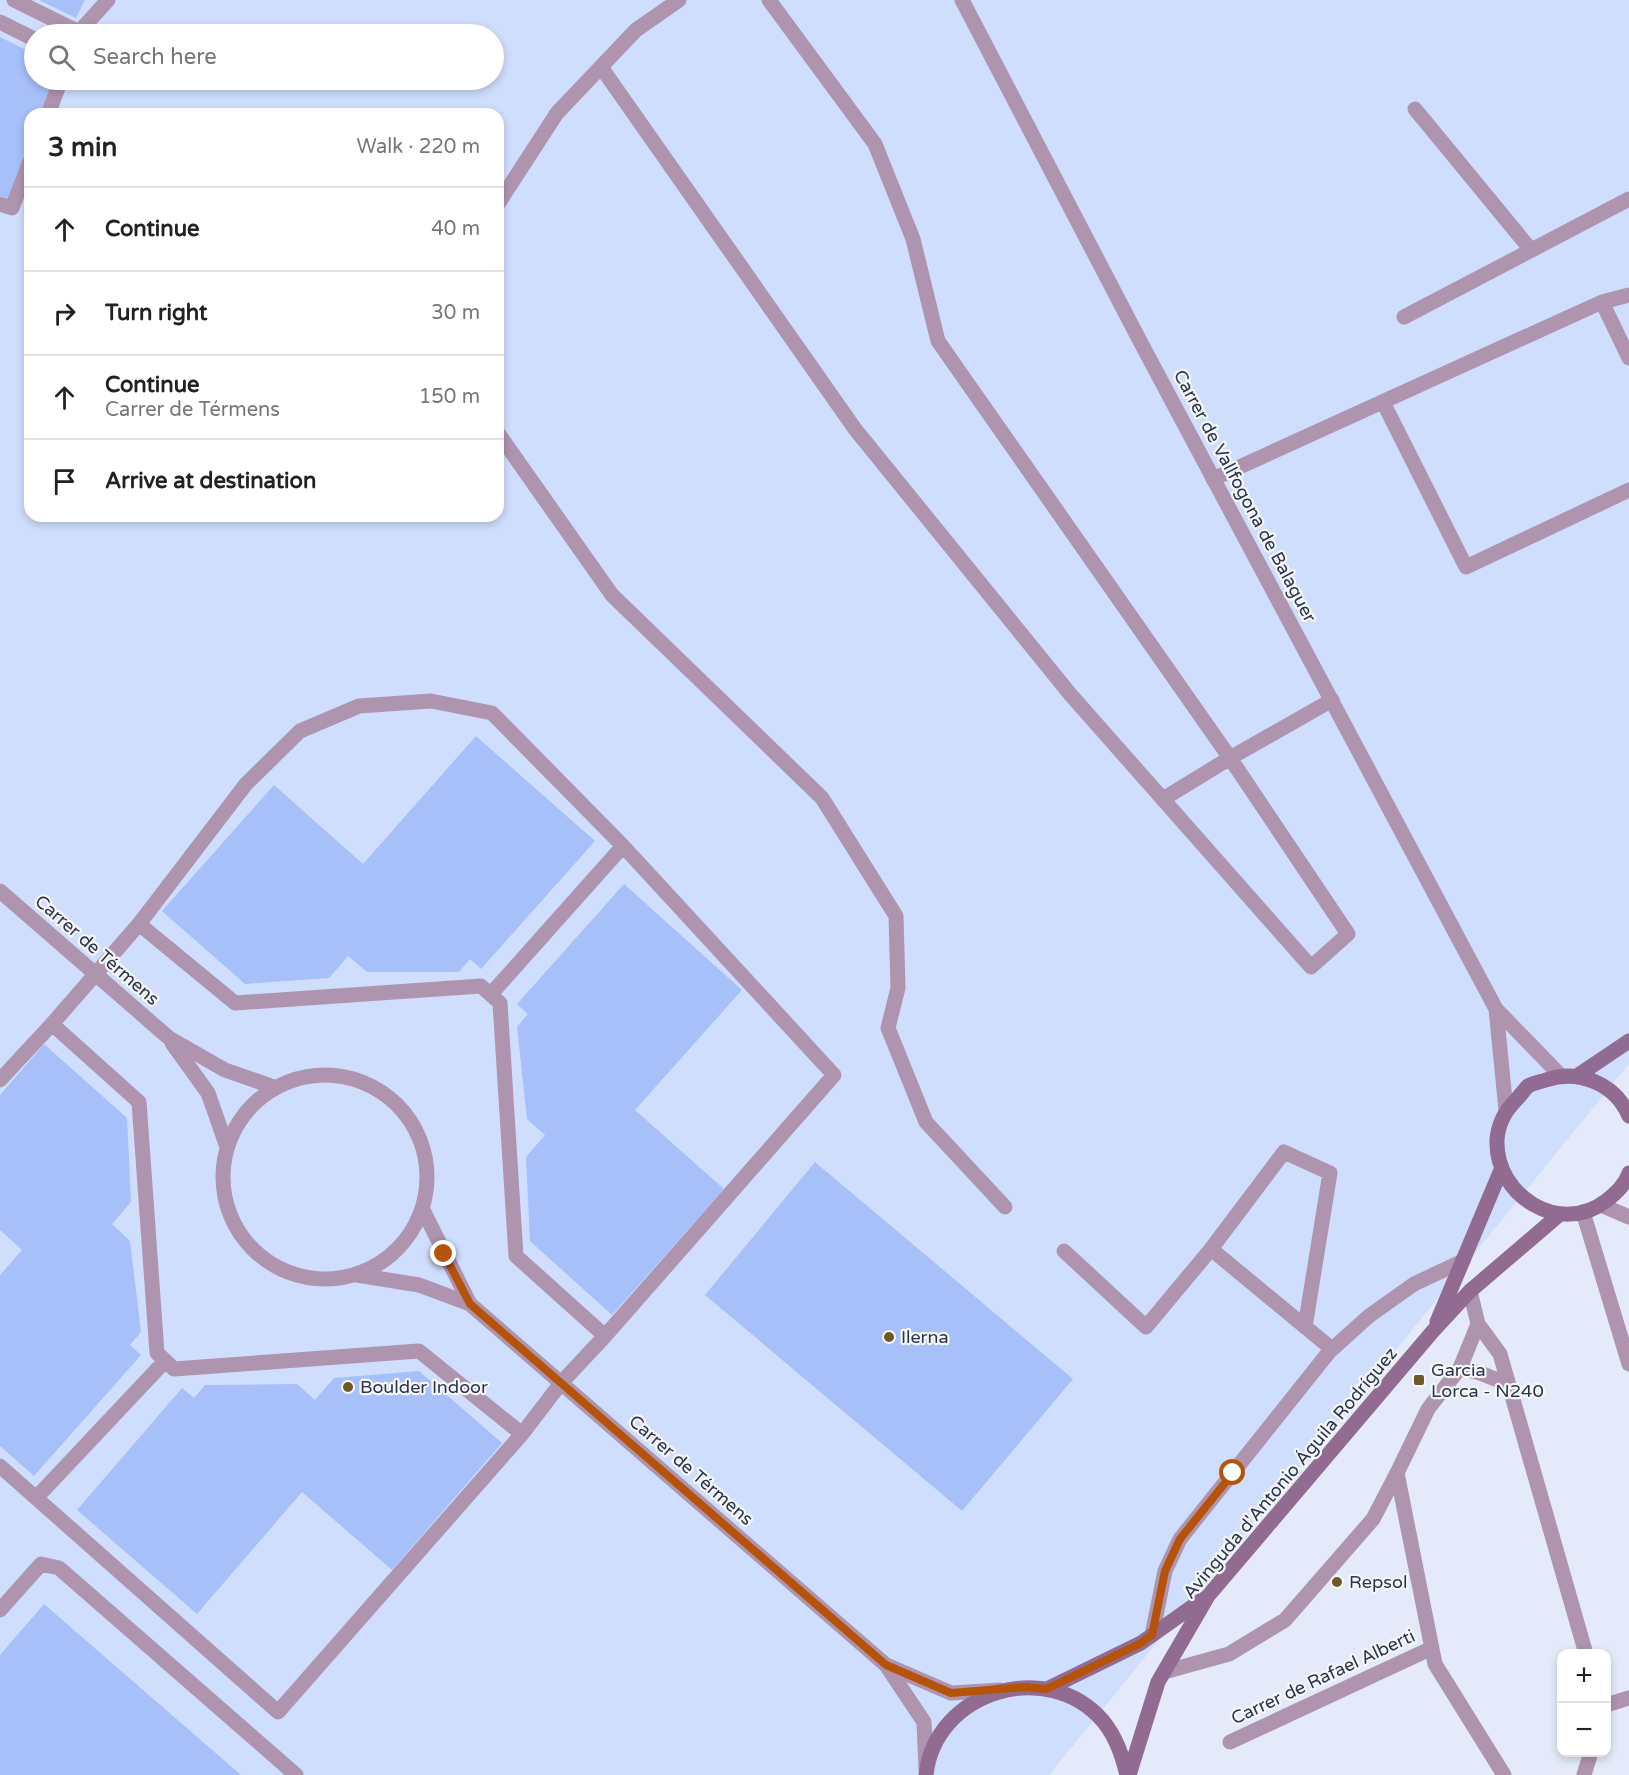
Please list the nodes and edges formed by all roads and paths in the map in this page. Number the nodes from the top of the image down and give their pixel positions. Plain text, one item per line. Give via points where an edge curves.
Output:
1 (14, 0) edge
2 (108, 0) edge
3 (679, 0) edge
4 (769, 0) edge
5 (962, 0) edge
6 (0, 22) edge
7 (63, 24) edge
8 (86, 24) edge
9 (24, 34) edge
10 (601, 67) junction
11 (57, 90) edge
12 (50, 108) edge
13 (1415, 110) dead end
14 (24, 177) edge
15 (504, 195) edge
16 (1629, 199) edge
17 (0, 204) edge
18 (1531, 250) junction
19 (1629, 295) edge
20 (1602, 302) junction
21 (1404, 317) dead end
22 (1629, 358) edge
23 (1383, 402) junction
24 (504, 442) edge
25 (1213, 478) junction
26 (1629, 490) edge
27 (1332, 700) junction
28 (1230, 758) junction
29 (1163, 800) junction
30 (623, 846) junction
31 (0, 891) edge
32 (139, 924) junction
33 (95, 974) junction
34 (491, 994) junction
35 (1496, 1009) junction
36 (52, 1024) junction
37 (169, 1038) junction
38 (1629, 1041) edge
39 (1560, 1075) junction
40 (1577, 1076) junction
41 (0, 1080) edge
42 (274, 1087) junction
43 (1506, 1110) junction
44 (1629, 1116) edge
45 (227, 1147) junction
46 (1502, 1170) junction
47 (1629, 1173) edge
48 (1601, 1205) junction
49 (1005, 1208) dead end
50 (423, 1210) junction
51 (1583, 1212) junction
52 (1560, 1214) junction
53 (1629, 1217) edge
54 (1211, 1248) junction
55 (1064, 1251) dead end
56 (1463, 1261) junction
57 (357, 1275) junction
58 (1470, 1291) junction
59 (470, 1304) junction
60 (1478, 1324) junction
61 (1305, 1327) junction
62 (1433, 1331) junction
63 (605, 1336) junction
64 (1332, 1349) junction
65 (165, 1361) junction
66 (1629, 1364) edge
67 (1460, 1368) junction
68 (561, 1383) junction
69 (1508, 1383) junction
70 (522, 1434) junction
71 (0, 1466) edge
72 (1397, 1473) junction
73 (36, 1498) junction
74 (1208, 1596) junction
75 (0, 1610) edge
76 (1152, 1635) junction
77 (1432, 1648) junction
78 (1585, 1649) edge
79 (886, 1665) junction
80 (1164, 1672) junction
81 (1047, 1689) junction
82 (1000, 1690) junction
83 (1629, 1698) edge
84 (1611, 1703) edge
85 (1230, 1742) dead end
86 (1589, 1757) edge
87 (926, 1773) edge
88 (296, 1775) edge
89 (1128, 1775) edge
90 (1504, 1775) edge
91 (1584, 1775) edge

1 - 7 street
2 - 8 street
3 - 10 street via 636,30
4 - 28 street via 875,144 913,239 938,341
5 - 25 street, Carrer de Vallfogona de Balaguer
6 - 9 street
10 - 15 street via 557,113
10 - 29 street via 855,429 1070,694
11 - 12 street
13 - 18 street
14 - 17 street via 12,208
16 - 18 street
18 - 21 street
19 - 20 street
20 - 22 street
20 - 23 street
23 - 25 street
23 - 26 street via 1466,567
24 - 49 street via 612,595 822,798 896,916 898,988 888,1028 926,1122
25 - 27 street, Carrer de Vallfogona de Balaguer
27 - 28 street
27 - 35 street, Carrer de Vallfogona de Balaguer
28 - 29 street
28 - 29 street via 1348,934 1311,967
30 - 32 street via 492,713 431,701 359,706 300,731 254,776
30 - 34 street
30 - 63 street via 834,1075
31 - 33 street, Carrer de Térmens
32 - 33 street
32 - 34 street via 235,1003 481,986
33 - 36 street
33 - 37 street, Carrer de Térmens
34 - 63 street via 500,1003 516,1256
35 - 39 street, Carrer de Vallfogona de Balaguer
35 - 43 street, Carrer de Vallfogona de Balaguer
36 - 41 street
36 - 65 street via 139,1102 158,1353
37 - 42 street, Carrer de Térmens via 225,1070
37 - 45 street, Carrer de Térmens via 208,1093
38 - 40 street
39 - 40 street
39 - 43 street via 1529,1086
40 - 44 street via 1612,1092
42 - 45 street via 238,1123
42 - 50 street via 304,1076 337,1074 367,1083 394,1101 414,1126 426,1155
43 - 46 street via 1497,1139
45 - 57 street via 222,1178 228,1210 242,1238 265,1261 294,1275 325,1280
46 - 52 street via 1511,1187 1525,1200 1541,1210
46 - 56 street, Avinguda d'Antonio Águila Rodríguez
47 - 48 street via 1616,1193
48 - 51 street
48 - 53 street
50 - 57 street via 404,1243 383,1262
50 - 59 street, Carrer de Térmens
51 - 52 street
51 - 66 street
52 - 58 street, Avinguda d'Antonio Águila Rodríguez
54 - 55 street via 1146,1327
54 - 61 street
54 - 61 street via 1284,1152 1330,1173
56 - 62 street, Avinguda d'Antonio Águila Rodríguez
56 - 64 street via 1414,1284
57 - 59 street, Carrer de Térmens via 419,1285
58 - 60 street
58 - 62 street, Avinguda d'Antonio Águila Rodríguez
59 - 68 street, Carrer de Térmens
60 - 67 street
60 - 69 street via 1500,1354
61 - 64 street
62 - 74 street, Avinguda d'Antonio Águila Rodríguez
63 - 68 street
64 - 76 street via 1180,1539 1165,1571
65 - 70 street via 174,1370 419,1351
65 - 73 street
67 - 69 street
67 - 72 street via 1428,1409
68 - 70 street
68 - 79 street, Carrer de Térmens
69 - 78 street
70 - 73 street via 278,1712
71 - 73 street
72 - 77 street
72 - 80 street via 1373,1519 1286,1620 1229,1654
74 - 76 street, Avinguda d'Antonio Águila Rodríguez
74 - 80 street, Avinguda d'Antonio Águila Rodríguez
75 - 88 street via 41,1564 59,1568
76 - 81 street, Avinguda d'Antonio Águila Rodríguez
77 - 85 street, Carrer de Rafael Alberti
77 - 90 street via 1435,1664
79 - 82 street, Carrer de Térmens via 951,1693
79 - 87 street, Carrer de Térmens via 924,1722
80 - 89 street, Avinguda d'Antonio Águila Rodríguez
81 - 82 street, Avinguda d'Antonio Águila Rodríguez
81 - 89 street, Avinguda d'Antonio Águila Rodríguez via 1077,1700 1102,1720 1120,1747
82 - 87 street, Avinguda d'Antonio Águila Rodríguez via 974,1702 951,1721 935,1744
83 - 84 street
86 - 91 street

